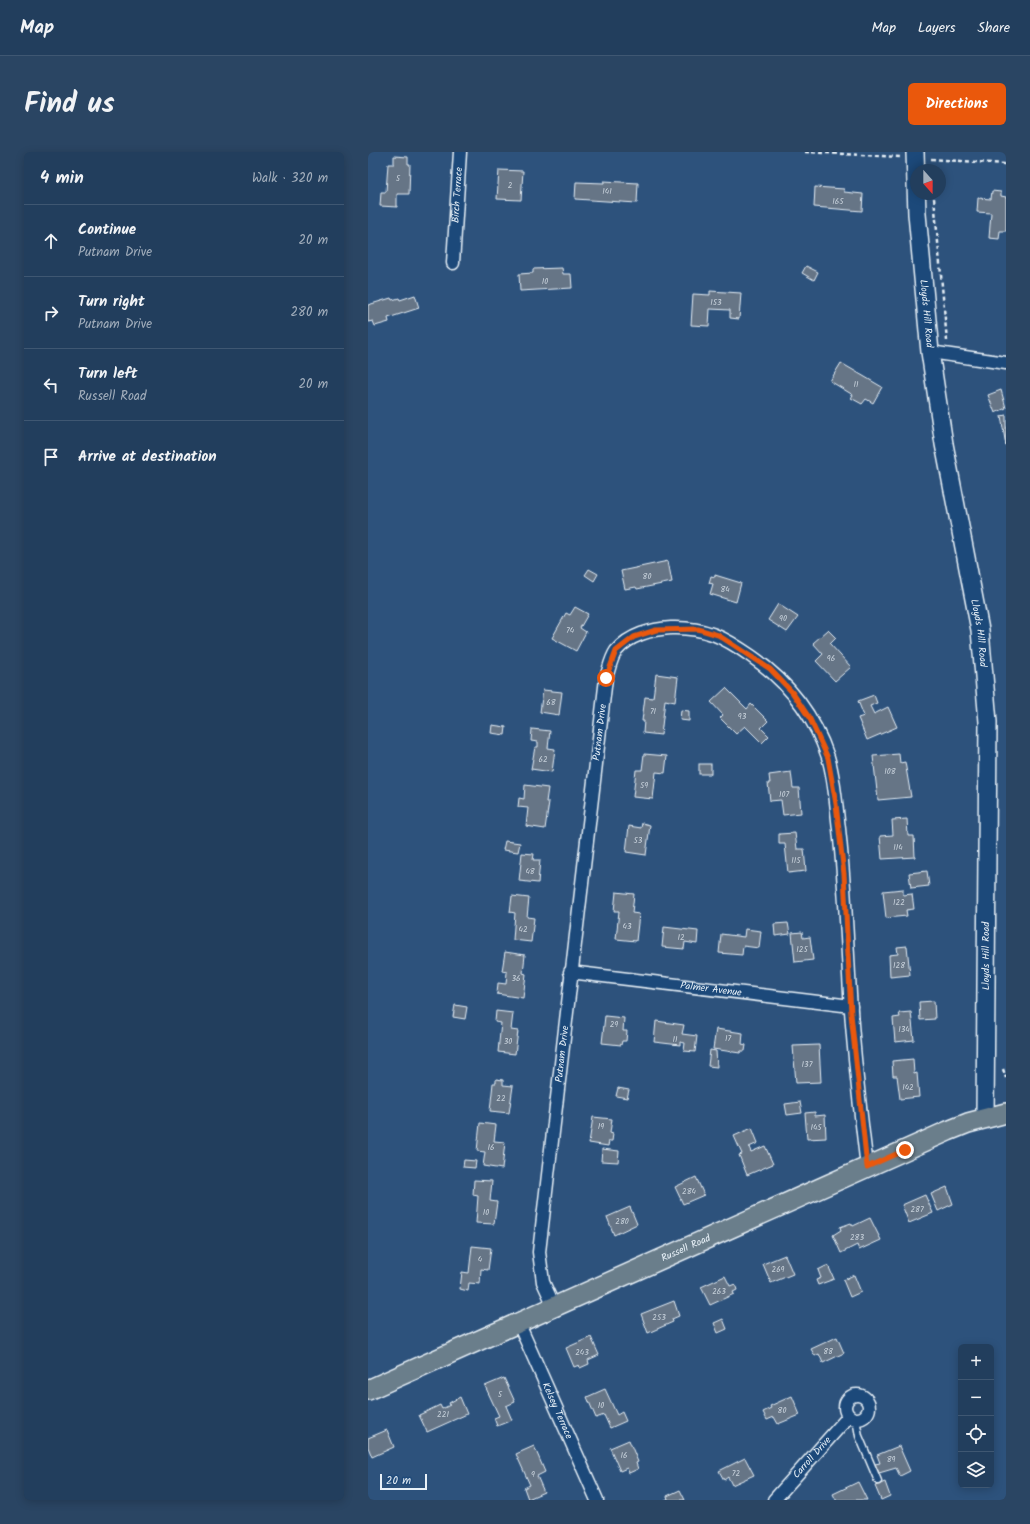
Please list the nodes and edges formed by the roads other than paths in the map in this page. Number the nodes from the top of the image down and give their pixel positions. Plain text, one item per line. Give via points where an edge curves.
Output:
1 (460, 152) edge
2 (921, 155) edge
3 (453, 263) dead end
4 (930, 352) junction
5 (1006, 363) edge
6 (570, 972) junction
7 (851, 1006) junction
8 (1006, 1113) edge
9 (985, 1118) junction
10 (867, 1167) junction
11 (554, 1306) junction
12 (518, 1322) junction
13 (368, 1390) edge
14 (852, 1417) joint
15 (878, 1482) dead end
16 (597, 1500) edge
17 (774, 1500) edge

1 - 3 street, Birch Terrace
2 - 4 main road, Lloyds Hill Road via 917,214
4 - 5 street
4 - 9 main road, Lloyds Hill Road via 944,444 980,630 985,675 988,722
6 - 7 street, Palmer Avenue
6 - 7 street, Putnam Drive via 605,685 612,659 624,644 644,633 668,629 698,629 718,635 734,644 776,675 802,705 825,750 834,788 844,874
6 - 11 street, Putnam Drive via 539,1252 543,1282
7 - 10 street, Putnam Drive
8 - 9 main road, Russell Road
9 - 10 main road, Russell Road via 948,1131
10 - 11 main road, Russell Road
11 - 12 main road, Russell Road
12 - 13 main road, Russell Road
12 - 16 street, Kelsey Terrace
14 - 15 lane
14 - 17 street, Carroll Drive

